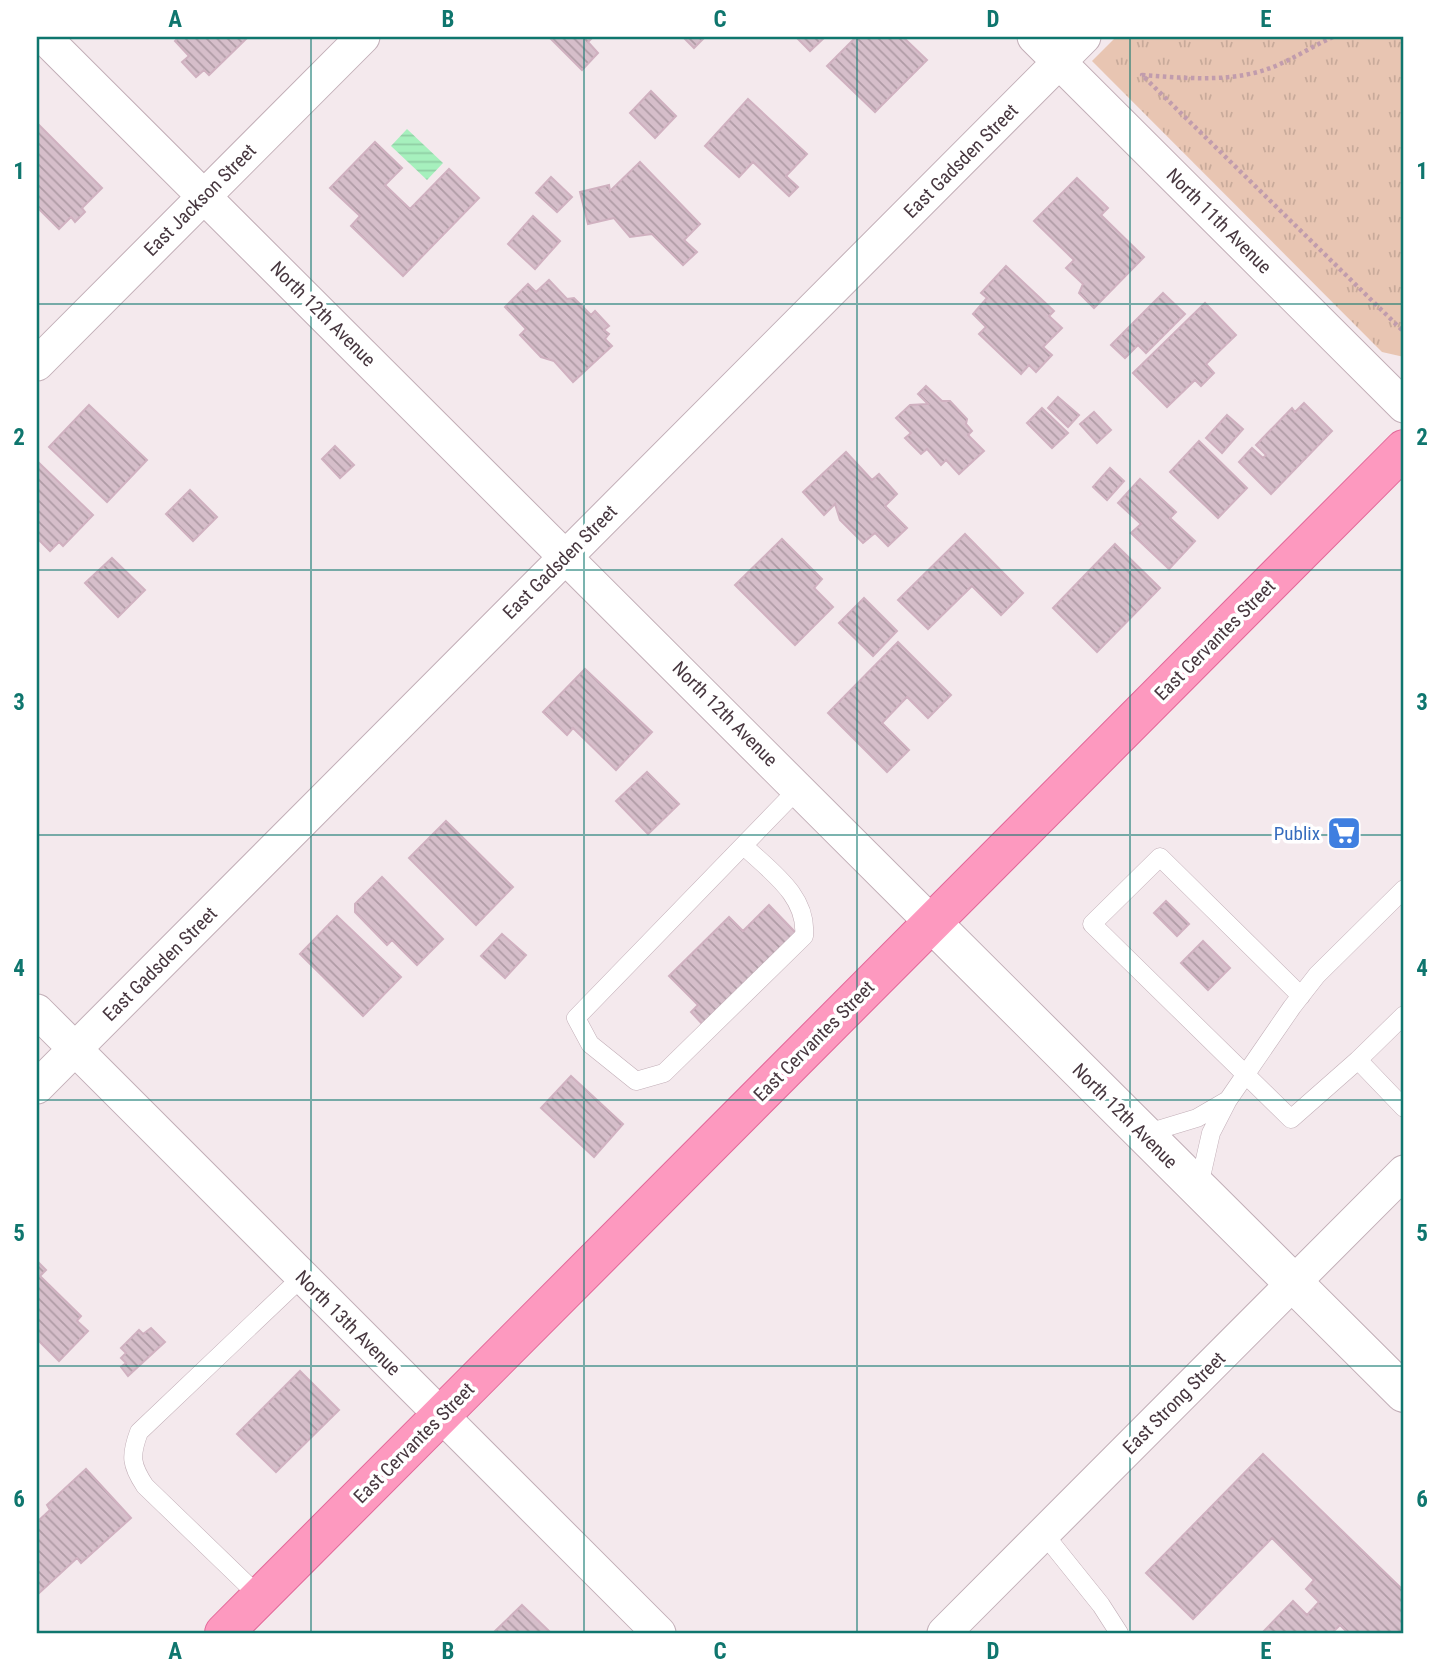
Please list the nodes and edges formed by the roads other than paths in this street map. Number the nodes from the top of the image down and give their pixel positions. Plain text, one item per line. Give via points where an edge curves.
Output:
1 (44, 37) edge
2 (363, 37) edge
3 (1034, 37) edge
4 (1084, 37) edge
5 (1059, 62) junction
6 (204, 196) junction
7 (37, 364) edge
8 (1404, 406) edge
9 (1404, 449) edge
10 (567, 555) junction
11 (798, 789) junction
12 (744, 846) junction
13 (1404, 889) edge
14 (932, 923) junction
15 (1301, 996) junction
16 (37, 1012) edge
17 (1404, 1015) edge
18 (75, 1049) junction
19 (1358, 1060) junction
20 (1244, 1076) junction
21 (37, 1087) edge
22 (1228, 1100) junction
23 (1404, 1108) edge
24 (1144, 1134) junction
25 (1404, 1172) edge
26 (1198, 1188) junction
27 (302, 1277) junction
28 (1294, 1283) junction
29 (1404, 1393) edge
30 (440, 1416) junction
31 (1044, 1534) junction
32 (260, 1597) junction
33 (224, 1633) edge
34 (659, 1633) edge
35 (944, 1633) edge
36 (1119, 1633) edge

1 - 6 street, North 12th Avenue
2 - 6 street, East Jackson Street
3 - 5 street, North 11th Avenue
4 - 5 street, East Gadsden Street
5 - 8 street, North 11th Avenue
5 - 10 street, East Gadsden Street
6 - 7 street, East Jackson Street
6 - 10 street, North 12th Avenue
9 - 14 main road, East Cervantes Street
10 - 11 street, North 12th Avenue
10 - 18 street, East Gadsden Street
11 - 12 lane
11 - 14 street, North 12th Avenue
12 - 12 lane via 576,1018 590,1044 636,1081 664,1073 804,936 806,920 796,897
13 - 15 lane
14 - 24 street, North 12th Avenue
14 - 30 main road, East Cervantes Street
15 - 20 lane
15 - 20 lane via 1160,857 1093,924
16 - 18 street, North 13th Avenue
17 - 19 lane
18 - 21 street, East Gadsden Street
18 - 27 street, North 13th Avenue
19 - 20 lane via 1291,1119
19 - 23 lane
20 - 22 lane
22 - 24 lane via 1197,1118
22 - 26 lane via 1211,1133
24 - 26 street, North 12th Avenue
25 - 28 street, East Strong Street
26 - 28 street, North 12th Avenue
27 - 30 street, North 13th Avenue
27 - 32 lane via 139,1433 132,1452 132,1467 145,1486
28 - 29 street, North 12th Avenue
28 - 31 street, East Strong Street
30 - 32 main road, East Cervantes Street
30 - 34 street, North 13th Avenue
31 - 35 street, East Strong Street
31 - 36 lane
32 - 33 main road, East Cervantes Street

